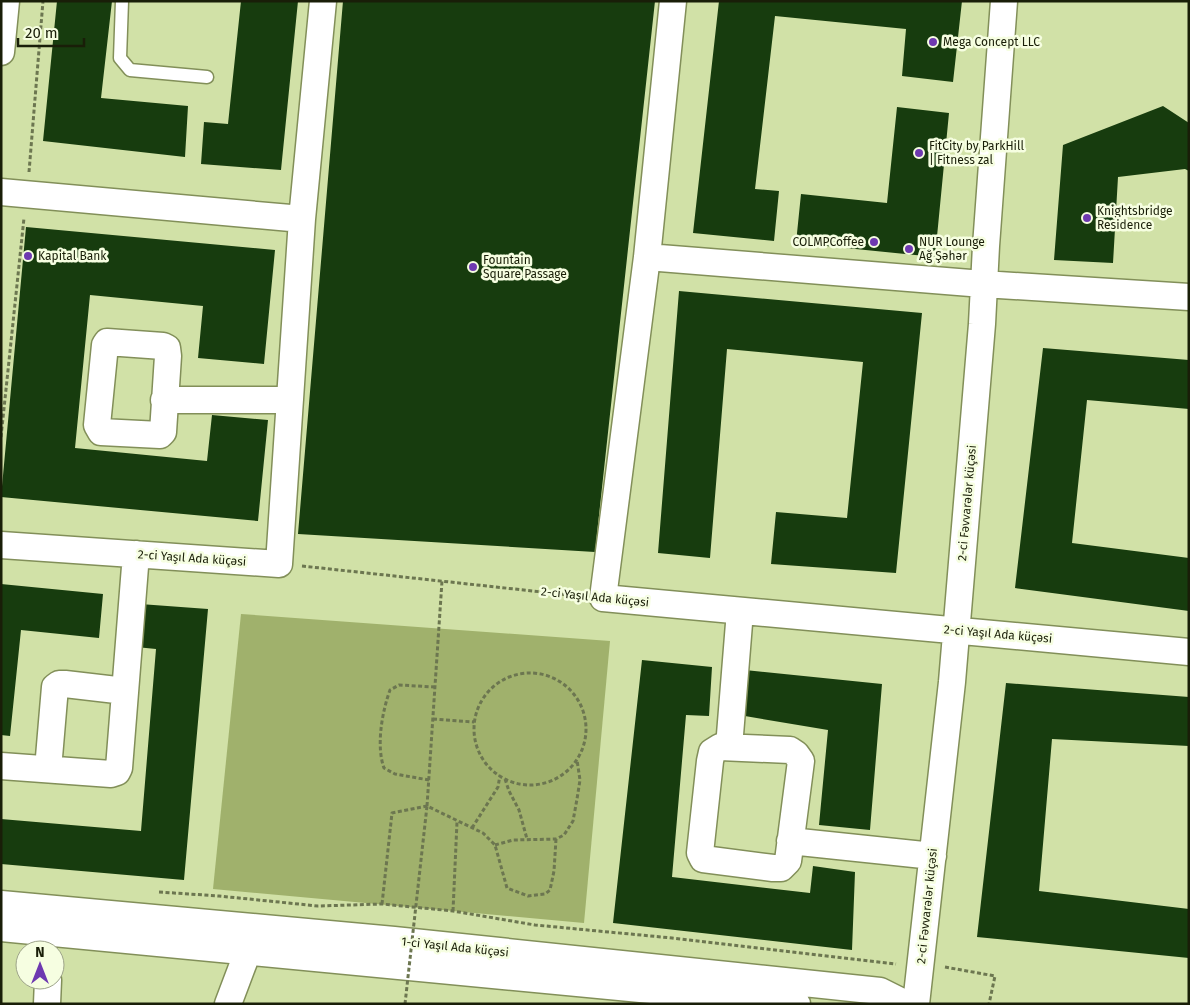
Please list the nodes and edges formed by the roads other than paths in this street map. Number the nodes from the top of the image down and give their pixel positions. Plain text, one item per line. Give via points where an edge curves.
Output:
1 (6, 1) edge
2 (122, 1) edge
3 (323, 1) edge
4 (673, 1) edge
5 (1004, 1) edge
6 (1, 52) edge
7 (207, 77) dead end
8 (1, 192) edge
9 (302, 219) junction
10 (647, 257) junction
11 (983, 284) junction
12 (1189, 298) edge
13 (164, 400) dead end
14 (290, 400) junction
15 (1, 545) edge
16 (136, 554) junction
17 (740, 611) junction
18 (955, 630) junction
19 (1189, 652) edge
20 (125, 691) junction
21 (729, 747) junction
22 (1, 766) edge
23 (48, 769) junction
24 (790, 840) junction
25 (933, 856) junction
26 (1, 904) edge
27 (1, 928) edge
28 (46, 940) edge
29 (65, 942) edge
30 (248, 951) junction
31 (48, 990) edge
32 (47, 1004) edge
33 (228, 1004) edge
34 (797, 1004) edge
35 (906, 1004) edge
36 (916, 1004) edge

1 - 6 street
2 - 7 lane via 120,58 130,70
3 - 9 street
4 - 10 street
5 - 11 street, 2-ci Fəvvarələr küçəsi
8 - 9 street
9 - 14 street
10 - 11 street
10 - 17 street, 2-ci Yaşıl Ada küçəsi via 602,598
11 - 12 street
11 - 18 street, 2-ci Fəvvarələr küçəsi
13 - 14 street
14 - 16 street, 2-ci Yaşıl Ada küçəsi via 279,564
15 - 16 street, 2-ci Yaşıl Ada küçəsi
16 - 20 street
17 - 18 street, 2-ci Yaşıl Ada küçəsi
17 - 21 street
18 - 19 street, 2-ci Yaşıl Ada küçəsi
18 - 25 street, 2-ci Fəvvarələr küçəsi
20 - 23 street via 117,772
20 - 23 street via 65,684 55,687
21 - 24 street via 790,750 796,754 800,761
21 - 24 street via 720,747 712,752 700,853 703,858 781,868 788,862
22 - 23 street
24 - 25 street
25 - 36 street, 2-ci Fəvvarələr küçəsi
26 - 35 street, 1-ci Yaşıl Ada küçəsi via 384,939 880,991
27 - 28 street, 1-ci Yaşıl Ada küçəsi
29 - 30 street, 1-ci Yaşıl Ada küçəsi
30 - 33 street
30 - 34 street, 1-ci Yaşıl Ada küçəsi
31 - 32 street

